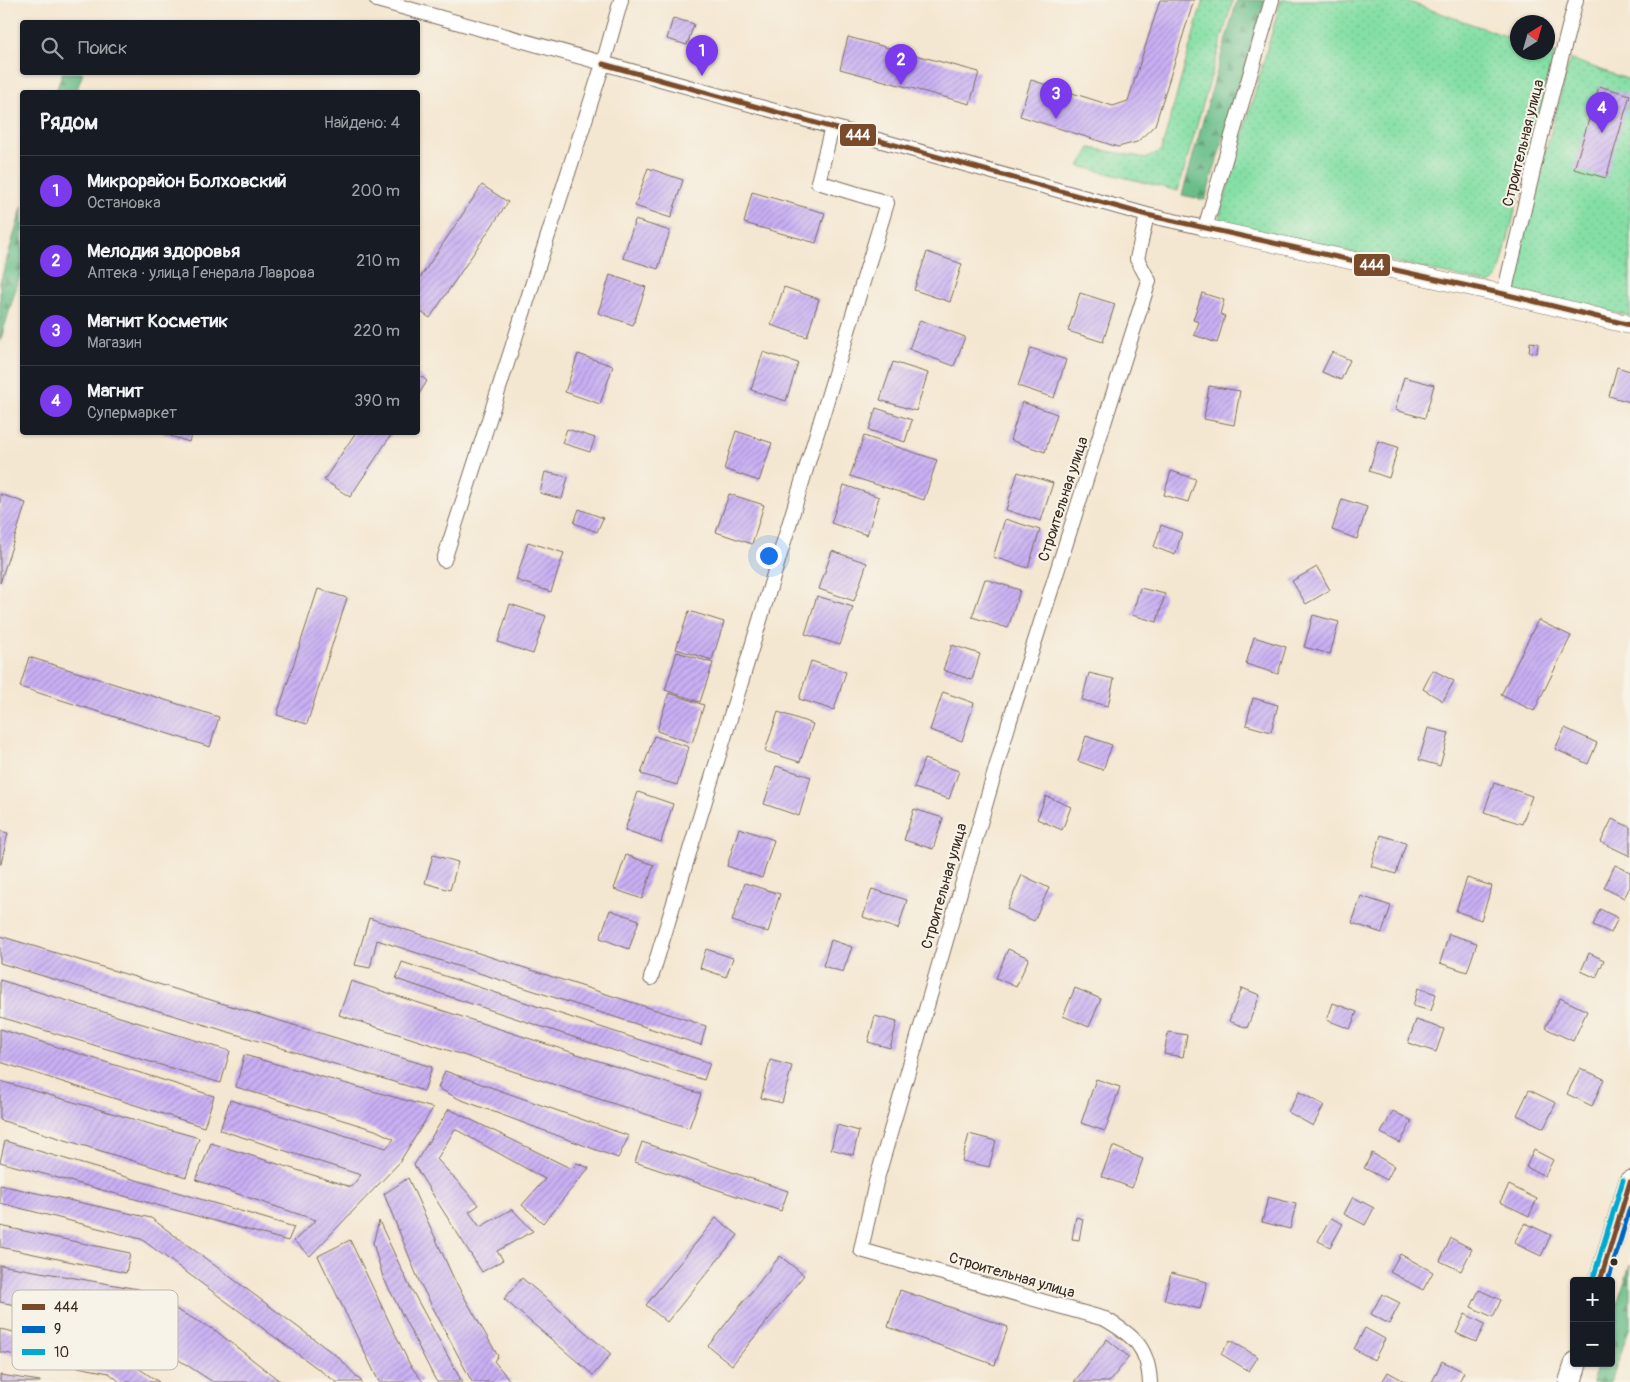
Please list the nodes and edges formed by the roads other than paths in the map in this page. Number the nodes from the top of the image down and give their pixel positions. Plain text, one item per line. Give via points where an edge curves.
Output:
1 (377, 0) edge
2 (621, 0) edge
3 (1272, 0) edge
4 (1576, 0) edge
5 (603, 64) junction
6 (832, 127) junction
7 (1147, 215) junction
8 (1205, 228) junction
9 (1504, 294) junction
10 (1630, 325) edge
11 (444, 560) dead end
12 (651, 978) dead end
13 (1630, 1182) edge
14 (1601, 1277) edge
15 (1575, 1367) edge
16 (1150, 1382) edge
17 (1570, 1382) edge

1 - 5 street
2 - 5 street
3 - 8 street
4 - 9 street, Строительная улица
5 - 6 street
5 - 11 street
6 - 7 street
6 - 12 street via 818,182 887,203
7 - 8 street
7 - 16 street, Строительная улица via 1137,259 1149,281 1009,724 876,1182 861,1250 1105,1319 1129,1333 1141,1346 1149,1365
8 - 9 street
9 - 10 street
13 - 14 main road
15 - 17 main road

